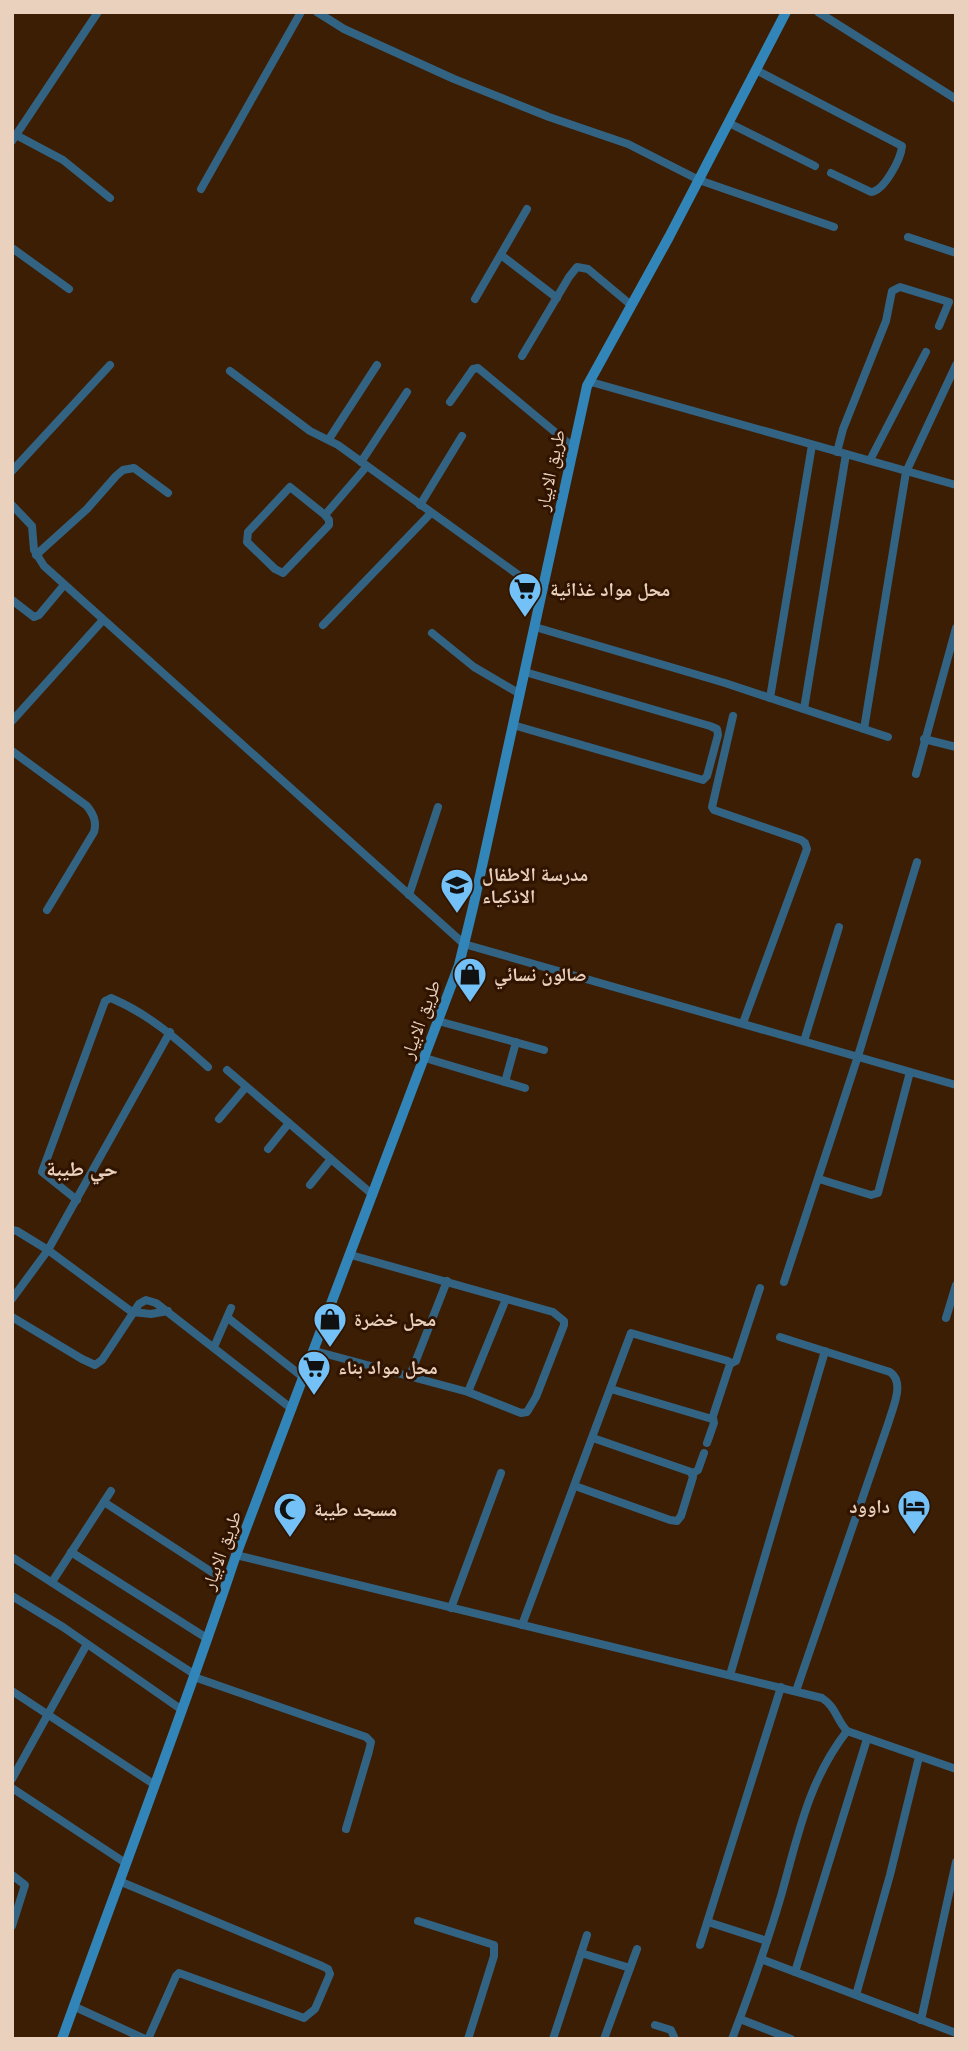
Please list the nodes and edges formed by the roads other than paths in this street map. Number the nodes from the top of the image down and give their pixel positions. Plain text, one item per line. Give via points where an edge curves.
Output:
1 (98, 12) edge
2 (301, 12) edge
3 (317, 12) edge
4 (786, 12) edge
5 (818, 12) edge
6 (756, 70) junction
7 (956, 99) edge
8 (729, 123) junction
9 (14, 138) edge
10 (815, 166) dead end
11 (831, 173) dead end
12 (699, 180) junction
13 (201, 189) dead end
14 (110, 198) dead end
15 (527, 209) dead end
16 (834, 228) dead end
17 (908, 237) dead end
18 (12, 248) edge
19 (956, 253) edge
20 (501, 254) junction
21 (69, 289) dead end
22 (557, 298) junction
23 (475, 299) dead end
24 (631, 305) junction
25 (939, 327) dead end
26 (926, 352) dead end
27 (522, 356) dead end
28 (110, 365) dead end
29 (377, 365) dead end
30 (956, 365) edge
31 (230, 371) dead end
32 (591, 382) junction
33 (407, 392) dead end
34 (450, 402) dead end
35 (462, 436) dead end
36 (329, 439) junction
37 (812, 445) junction
38 (573, 447) junction
39 (837, 452) junction
40 (846, 454) junction
41 (870, 460) junction
42 (364, 464) junction
43 (12, 471) edge
44 (906, 472) junction
45 (955, 485) edge
46 (168, 493) dead end
47 (12, 505) edge
48 (420, 505) junction
49 (431, 513) junction
50 (325, 515) junction
51 (36, 555) junction
52 (64, 585) junction
53 (542, 592) junction
54 (12, 600) edge
55 (103, 620) junction
56 (323, 625) dead end
57 (535, 627) junction
58 (956, 628) edge
59 (432, 633) dead end
60 (525, 671) junction
61 (520, 694) junction
62 (770, 698) junction
63 (804, 709) junction
64 (733, 716) dead end
65 (12, 721) edge
66 (513, 725) junction
67 (864, 729) junction
68 (888, 737) dead end
69 (924, 739) junction
70 (956, 747) edge
71 (12, 751) edge
72 (916, 774) dead end
73 (438, 807) dead end
74 (917, 862) dead end
75 (409, 895) junction
76 (47, 909) dead end
77 (839, 927) dead end
78 (464, 944) junction
79 (438, 1021) junction
80 (743, 1023) junction
81 (170, 1032) junction
82 (804, 1041) junction
83 (516, 1042) junction
84 (544, 1050) dead end
85 (858, 1056) junction
86 (425, 1058) junction
87 (208, 1067) dead end
88 (227, 1070) dead end
89 (910, 1072) junction
90 (505, 1082) junction
91 (956, 1084) edge
92 (246, 1087) junction
93 (525, 1088) dead end
94 (219, 1119) dead end
95 (289, 1123) junction
96 (268, 1149) dead end
97 (331, 1159) junction
98 (819, 1179) junction
99 (310, 1185) dead end
100 (373, 1195) junction
101 (77, 1200) junction
102 (12, 1230) edge
103 (48, 1250) junction
104 (351, 1255) junction
105 (447, 1281) junction
106 (784, 1282) dead end
107 (956, 1285) edge
108 (760, 1288) dead end
109 (12, 1299) edge
110 (506, 1299) junction
111 (231, 1308) dead end
112 (132, 1312) junction
113 (12, 1317) edge
114 (228, 1318) junction
115 (946, 1318) dead end
116 (780, 1337) dead end
117 (214, 1347) junction
118 (314, 1351) junction
119 (825, 1351) junction
120 (730, 1364) junction
121 (304, 1378) junction
122 (410, 1378) junction
123 (611, 1389) junction
124 (468, 1392) junction
125 (292, 1409) junction
126 (713, 1418) junction
127 (593, 1437) junction
128 (708, 1443) dead end
129 (704, 1453) dead end
130 (501, 1473) dead end
131 (692, 1474) junction
132 (575, 1486) junction
133 (111, 1491) dead end
134 (104, 1502) junction
135 (71, 1552) junction
136 (236, 1555) junction
137 (13, 1561) edge
138 (52, 1582) junction
139 (227, 1582) junction
140 (12, 1596) edge
141 (451, 1608) junction
142 (522, 1625) junction
143 (208, 1639) junction
144 (86, 1644) junction
145 (730, 1675) junction
146 (194, 1676) junction
147 (781, 1687) junction
148 (12, 1691) edge
149 (796, 1691) junction
150 (182, 1710) junction
151 (49, 1714) junction
152 (847, 1731) junction
153 (867, 1739) junction
154 (919, 1757) junction
155 (956, 1769) edge
156 (12, 1779) edge
157 (155, 1785) junction
158 (12, 1788) edge
159 (346, 1829) dead end
160 (124, 1862) junction
161 (956, 1862) edge
162 (12, 1875) edge
163 (119, 1881) junction
164 (418, 1921) dead end
165 (708, 1922) junction
166 (12, 1926) edge
167 (587, 1935) dead end
168 (767, 1941) junction
169 (700, 1945) dead end
170 (637, 1949) dead end
171 (581, 1953) junction
172 (761, 1959) junction
173 (630, 1968) junction
174 (795, 1972) junction
175 (856, 1996) junction
176 (74, 2006) junction
177 (740, 2019) junction
178 (921, 2020) junction
179 (655, 2025) dead end
180 (956, 2034) edge
181 (62, 2039) edge
182 (147, 2039) edge
183 (468, 2039) edge
184 (553, 2039) edge
185 (604, 2039) edge
186 (674, 2039) edge
187 (732, 2039) edge
188 (791, 2039) edge

1 - 9 street
2 - 13 street
3 - 12 street via 454,79 628,144
4 - 6 main road, طريق الابيار
5 - 7 street
6 - 8 main road, طريق الابيار
6 - 11 street via 902,146 877,191
8 - 10 street
8 - 12 main road, طريق الابيار
9 - 14 street via 63,160
12 - 16 street
12 - 24 main road, طريق الابيار
15 - 20 street
17 - 19 street
18 - 21 street
20 - 22 street
20 - 23 street
22 - 24 street via 572,270 580,266
22 - 27 street
24 - 32 main road, طريق الابيار
25 - 39 street via 949,302 900,287 892,291 886,321
26 - 41 street
28 - 43 street
29 - 36 street
30 - 44 street
31 - 36 street via 310,431
32 - 37 street
32 - 38 main road, طريق الابيار
33 - 42 street
34 - 38 street via 478,368
35 - 48 street
36 - 42 street
37 - 39 street
37 - 62 street
38 - 53 main road, طريق الابيار
39 - 40 street
40 - 41 street
40 - 63 street
41 - 44 street
42 - 48 street
42 - 50 street
44 - 45 street
44 - 67 street
46 - 51 street via 134,468 123,470
47 - 51 street via 32,526
48 - 49 street
49 - 53 street
49 - 56 street
50 - 50 street via 290,487 248,532 247,542 283,573 326,530 329,520
51 - 52 street
52 - 54 street via 34,617
52 - 55 street
53 - 57 main road, طريق الابيار
55 - 65 street
55 - 75 street
57 - 60 main road, طريق الابيار
57 - 62 street
58 - 69 street
59 - 61 street via 483,673
60 - 61 main road, طريق الابيار
60 - 66 street via 710,726 718,734 703,780
61 - 66 main road, طريق الابيار
62 - 63 street
63 - 67 street
64 - 80 street via 712,807 801,840 807,849
66 - 78 main road, طريق الابيار
67 - 68 street
69 - 70 street
69 - 72 street
71 - 76 street via 87,806 96,822
73 - 75 street
74 - 85 street
75 - 78 street
77 - 82 street
78 - 79 main road, طريق الابيار
78 - 80 street
79 - 83 street
79 - 86 main road, طريق الابيار
80 - 82 street
81 - 87 street
81 - 101 street
81 - 101 street via 111,998 104,1003 42,1172
82 - 85 street
83 - 84 street
83 - 90 street
85 - 89 street
85 - 98 street
86 - 90 street
86 - 100 main road, طريق الابيار
88 - 92 street
89 - 91 street
89 - 98 street via 876,1195
90 - 93 street
92 - 94 street
92 - 95 street
95 - 96 street
95 - 97 street
97 - 99 street
97 - 100 street
98 - 106 street
100 - 104 main road, طريق الابيار
101 - 103 street
102 - 103 street
103 - 109 street
103 - 112 street
104 - 105 street
104 - 118 main road, طريق الابيار
105 - 110 street
105 - 122 street
107 - 115 street
108 - 120 street via 736,1361
110 - 124 street
110 - 124 street via 553,1312 564,1321 536,1397 531,1409 521,1413
111 - 114 street
112 - 113 street via 95,1365
112 - 117 street via 146,1300 156,1303
114 - 117 street
114 - 121 street
116 - 119 street
117 - 125 street
118 - 121 main road, طريق الابيار
118 - 122 street
119 - 145 street
119 - 149 street via 890,1372 898,1385
120 - 123 street via 632,1333
120 - 126 street
121 - 125 main road, طريق الابيار
122 - 124 street
123 - 126 street
123 - 127 street
125 - 136 main road, طريق الابيار
126 - 128 street
127 - 131 street
127 - 132 street
129 - 131 street
130 - 141 street
131 - 132 street via 677,1521
132 - 142 street
133 - 134 street
134 - 135 street
134 - 139 street
135 - 138 street
135 - 143 street
136 - 139 main road, طريق الابيار
136 - 141 street
137 - 138 street
138 - 146 street
139 - 143 main road, طريق الابيار
140 - 144 street
141 - 142 street
142 - 145 street
143 - 146 main road, طريق الابيار
144 - 150 street
144 - 151 street
145 - 147 street
146 - 150 main road, طريق الابيار
146 - 159 street via 371,1742
147 - 149 street
147 - 165 street
148 - 151 street
149 - 152 street via 831,1703
150 - 157 main road, طريق الابيار
151 - 156 street
151 - 157 street
152 - 153 street
152 - 168 street via 817,1780
153 - 154 street
153 - 174 street
154 - 155 street
154 - 175 street
157 - 160 main road, طريق الابيار
158 - 160 street
160 - 163 main road, طريق الابيار
161 - 178 street
162 - 166 street via 25,1885
163 - 176 main road, طريق الابيار
163 - 182 street via 322,1966 330,1974 315,2009 304,2018 179,1973
164 - 183 street via 494,1945
165 - 168 street
165 - 169 street
167 - 171 street
168 - 172 street
170 - 173 street
171 - 173 street
171 - 184 street
172 - 174 street
172 - 177 street
173 - 185 street
174 - 175 street
175 - 178 street
176 - 181 main road, طريق الابيار
176 - 182 street
177 - 187 street
177 - 188 street
178 - 180 street
179 - 186 street via 671,2030

